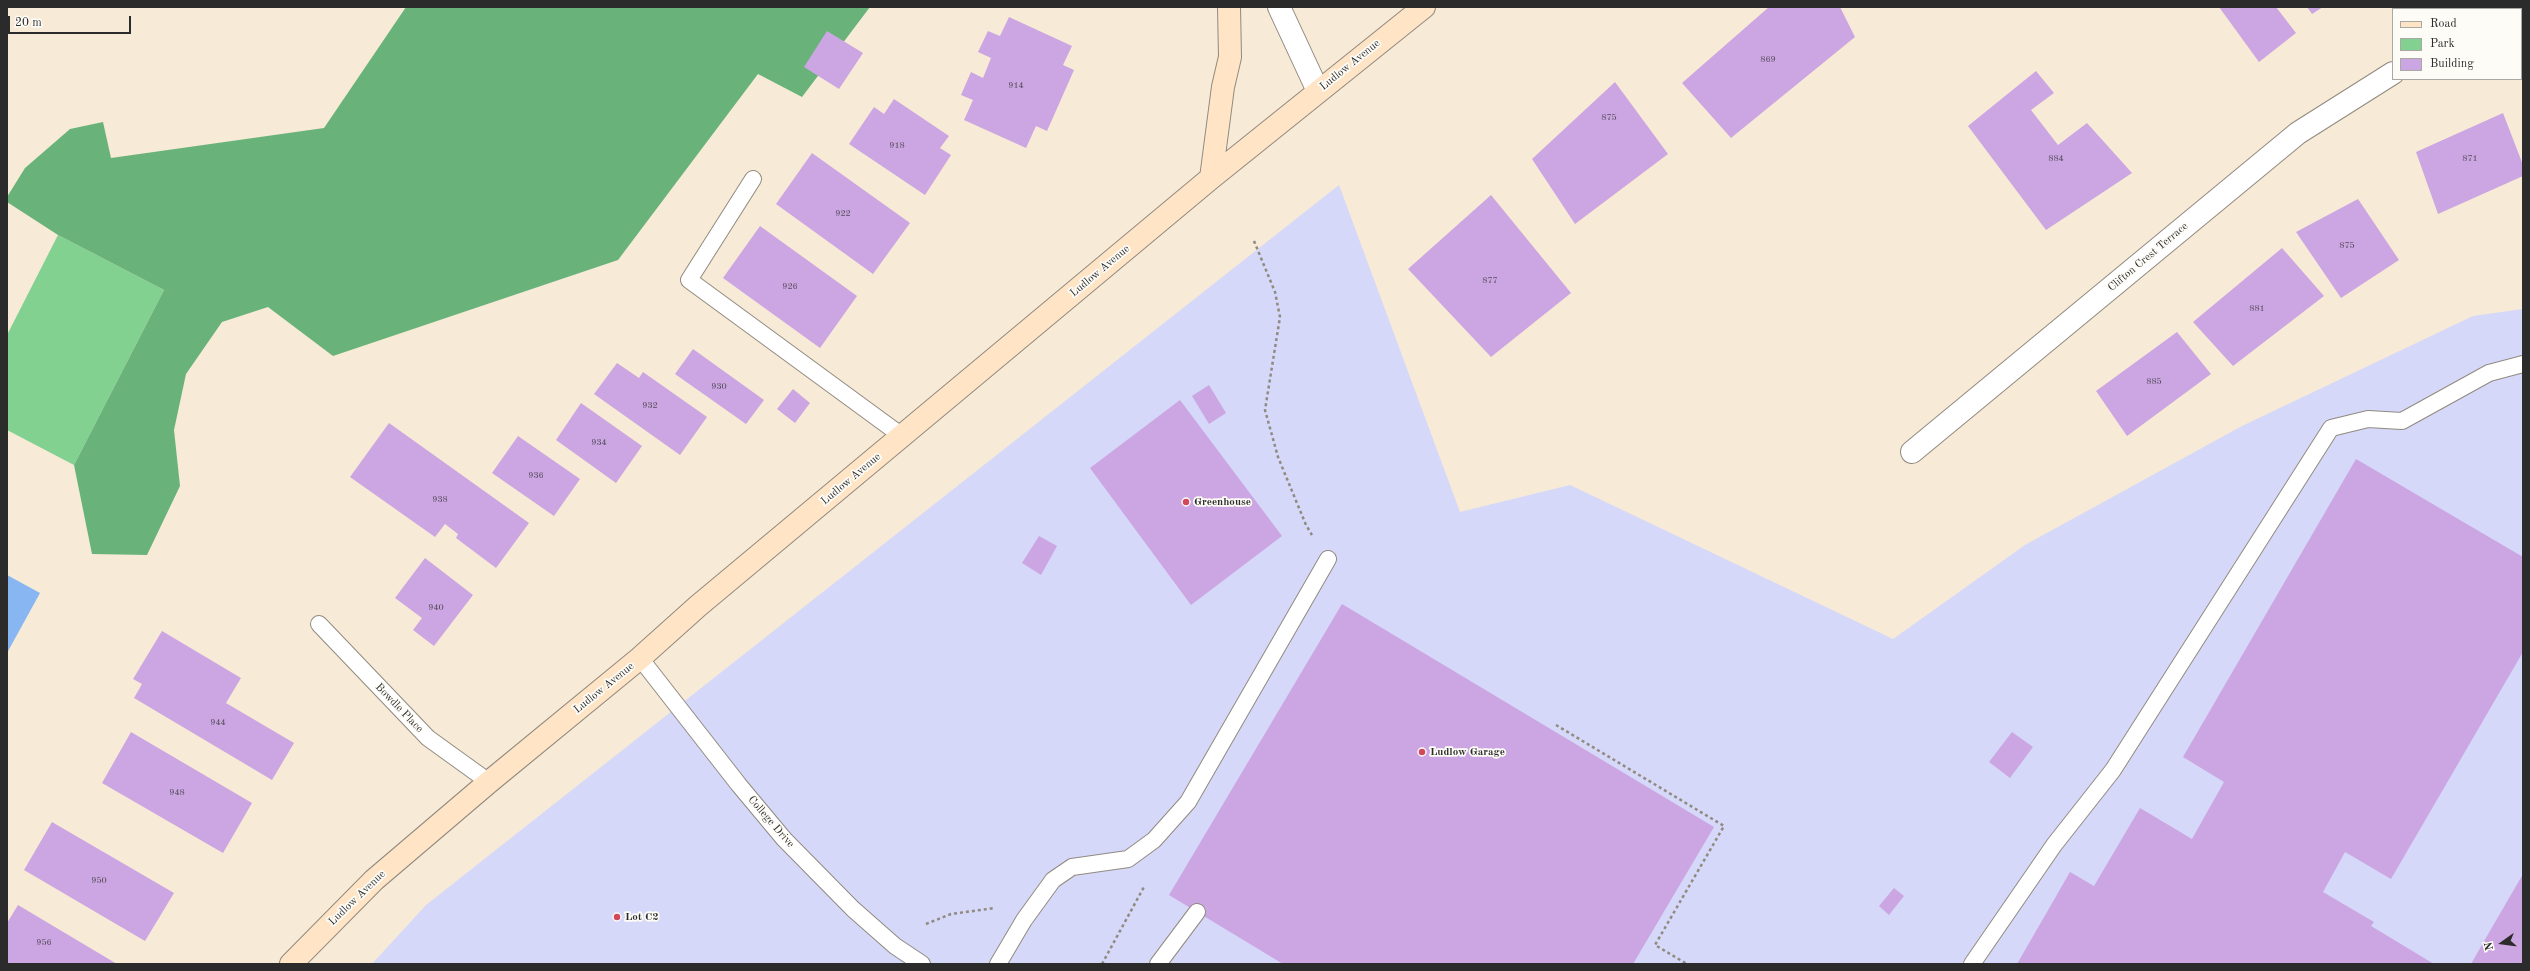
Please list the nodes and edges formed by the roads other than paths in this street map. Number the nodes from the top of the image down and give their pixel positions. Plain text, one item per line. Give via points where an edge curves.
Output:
1 (1229, 7) edge
2 (1278, 7) edge
3 (1424, 7) edge
4 (2392, 74) edge
5 (1318, 91) junction
6 (753, 178) dead end
7 (1211, 178) junction
8 (2523, 364) edge
9 (902, 436) junction
10 (1912, 452) dead end
11 (1328, 559) road end
12 (319, 624) dead end
13 (640, 658) junction
14 (488, 782) junction
15 (1197, 912) dead end
16 (291, 964) edge
17 (922, 964) edge
18 (998, 964) edge
19 (1158, 964) edge
20 (1972, 964) edge

1 - 7 main road via 1230,57 1223,87
2 - 5 street
3 - 5 main road, Ludlow Avenue
4 - 10 street, Clifton Crest Terrace via 2298,133
5 - 7 main road, Ludlow Avenue
6 - 9 lane via 689,280
7 - 9 main road, Ludlow Avenue
8 - 20 lane via 2489,373 2402,421 2368,419 2331,428 2113,770 2054,845
9 - 13 main road, Ludlow Avenue via 698,606
11 - 18 lane via 1188,802 1154,840 1128,859 1072,867 1053,880 1024,920
12 - 14 lane, Bowdle Place via 428,738
13 - 14 main road, Ludlow Avenue
13 - 17 lane, College Drive via 784,839 853,909 896,946
14 - 16 main road, Ludlow Avenue via 374,880
15 - 19 lane

